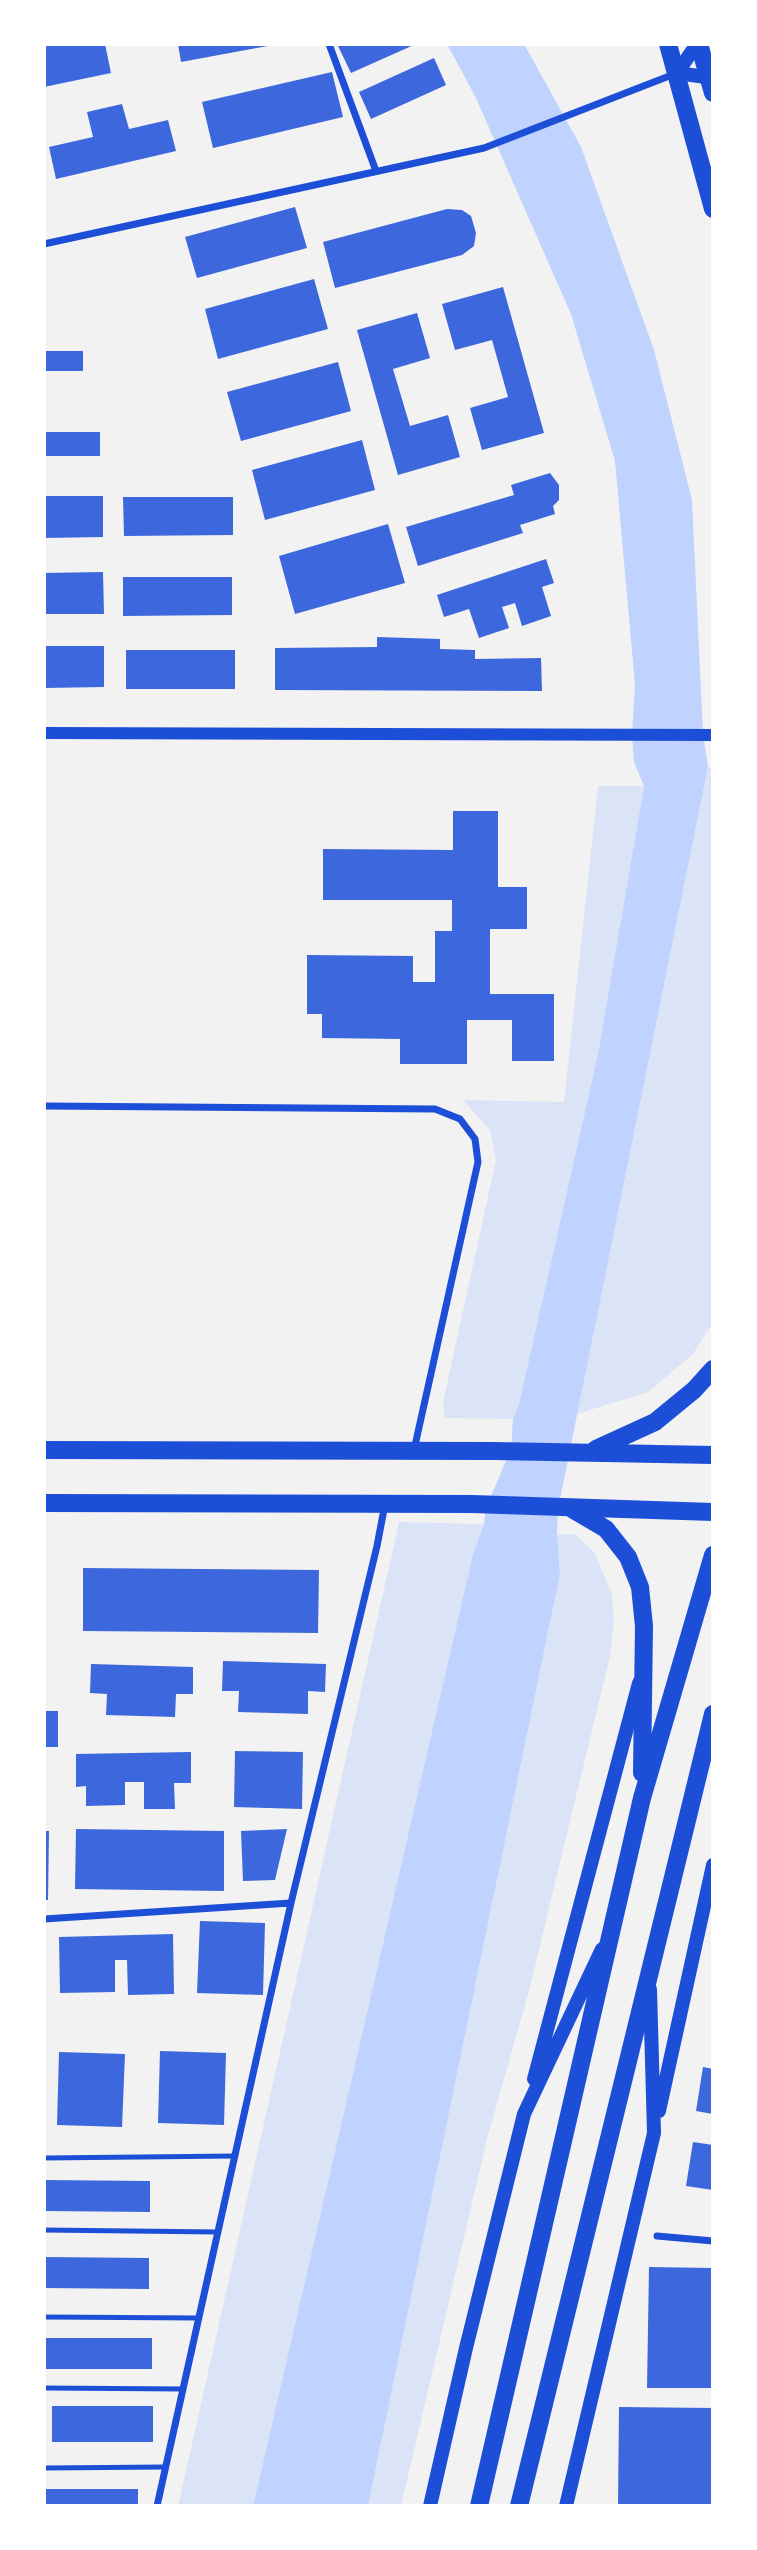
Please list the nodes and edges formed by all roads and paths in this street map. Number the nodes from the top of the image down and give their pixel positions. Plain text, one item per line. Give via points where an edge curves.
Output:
1 (329, 44) edge
2 (668, 44) edge
3 (698, 44) edge
4 (677, 74) junction
5 (712, 84) edge
6 (376, 171) junction
7 (713, 209) edge
8 (44, 244) edge
9 (44, 733) edge
10 (713, 735) edge
11 (44, 1106) edge
12 (713, 1369) edge
13 (44, 1450) edge
14 (414, 1450) junction
15 (585, 1452) junction
16 (713, 1455) edge
17 (44, 1503) edge
18 (385, 1503) junction
19 (569, 1507) junction
20 (713, 1512) edge
21 (713, 1555) edge
22 (644, 1664) junction
23 (713, 1714) edge
24 (642, 1798) junction
25 (713, 1865) edge
26 (291, 1903) junction
27 (44, 1919) edge
28 (609, 1935) junction
29 (649, 1974) junction
30 (524, 2114) junction
31 (654, 2133) junction
32 (235, 2156) junction
33 (44, 2158) edge
34 (44, 2230) edge
35 (218, 2232) junction
36 (657, 2236) dead end
37 (713, 2241) edge
38 (44, 2317) edge
39 (199, 2318) junction
40 (44, 2388) edge
41 (183, 2389) junction
42 (166, 2467) junction
43 (44, 2468) edge
44 (157, 2506) edge
45 (430, 2506) edge
46 (479, 2506) edge
47 (519, 2506) edge
48 (566, 2506) edge

1 - 6 street
2 - 4 main road
3 - 4 main road
3 - 5 main road
4 - 5 main road
4 - 6 street via 484,148
4 - 7 main road
6 - 8 street
9 - 10 street
11 - 14 street via 435,1109 460,1119 475,1139 478,1162
12 - 15 main road via 655,1422
13 - 14 main road
14 - 15 main road
15 - 16 main road
17 - 18 main road
18 - 19 main road
18 - 26 street
19 - 20 main road
19 - 22 main road via 606,1529 628,1557 640,1587
21 - 24 main road
22 - 24 main road
22 - 30 main road
23 - 29 main road
24 - 28 main road
25 - 31 main road
26 - 27 street
26 - 32 street
28 - 30 main road
28 - 46 main road
29 - 31 main road
29 - 47 main road
30 - 45 main road
31 - 48 main road
32 - 33 lane
32 - 35 street
34 - 35 lane
35 - 39 street
36 - 37 street
38 - 39 lane
39 - 41 street
40 - 41 lane
41 - 42 street
42 - 43 lane
42 - 44 street

